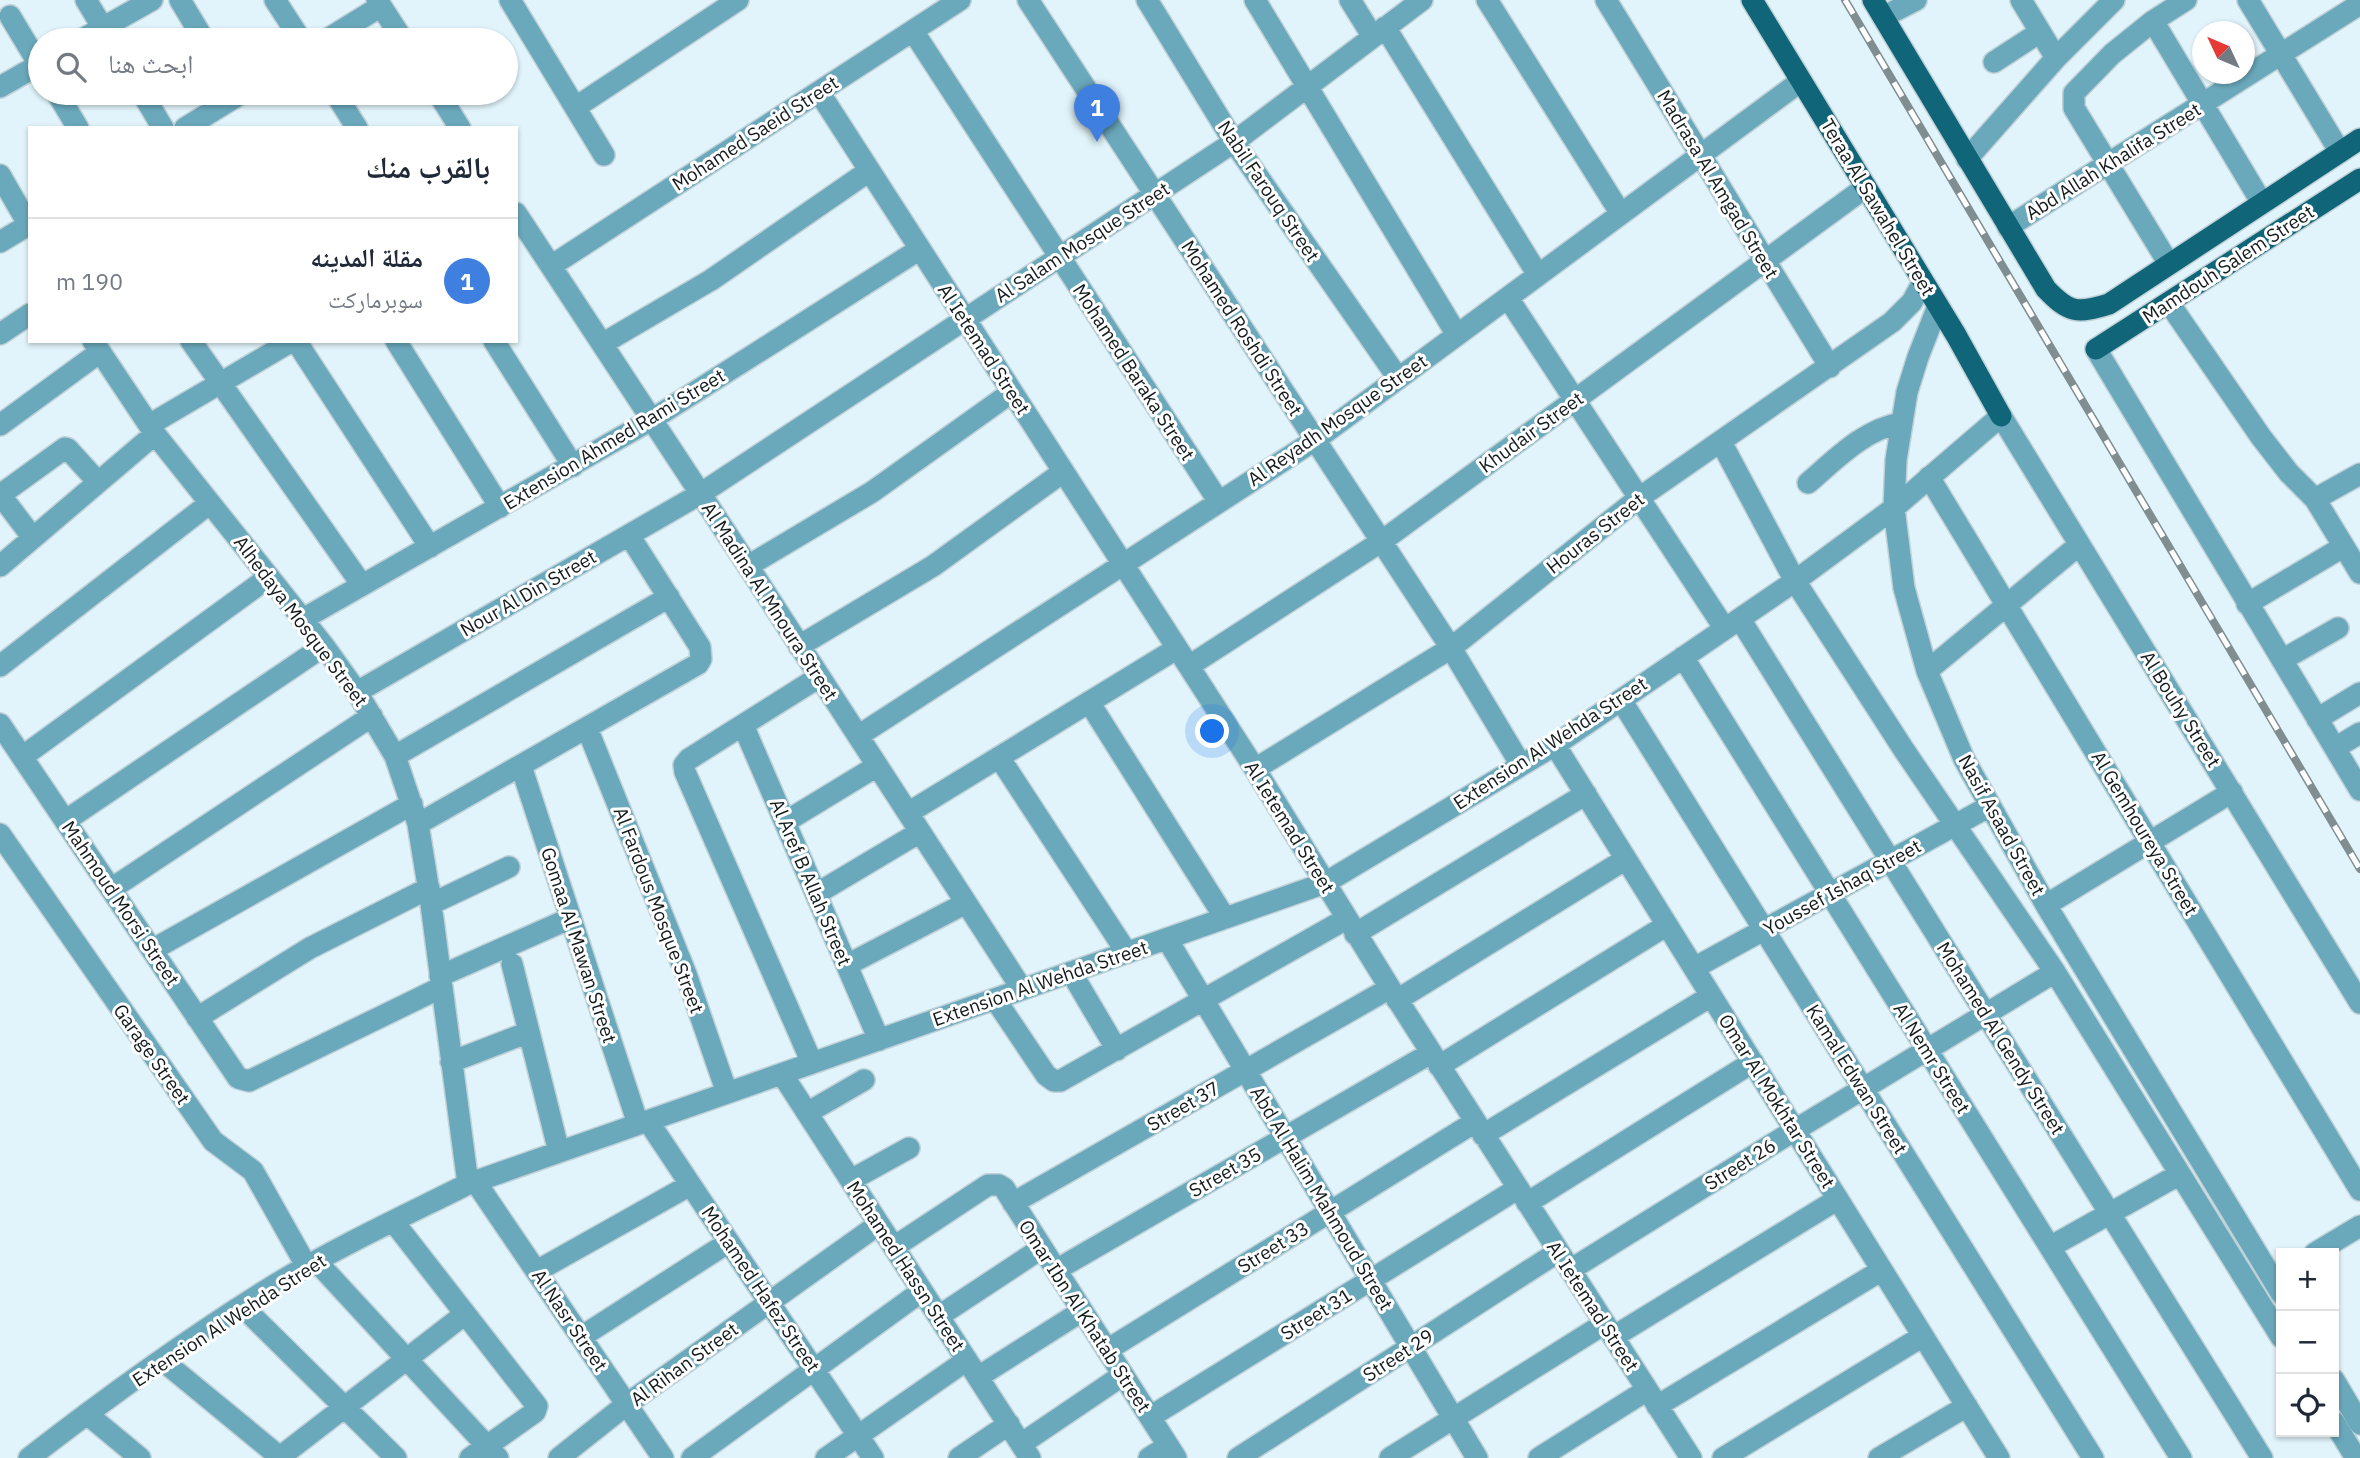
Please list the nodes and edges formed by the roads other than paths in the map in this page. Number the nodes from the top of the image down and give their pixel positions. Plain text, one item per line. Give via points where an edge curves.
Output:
1 (86, 0) edge
2 (152, 0) edge
3 (180, 0) edge
4 (275, 0) edge
5 (510, 0) edge
6 (738, 0) edge
7 (960, 0) edge
8 (1028, 0) edge
9 (1147, 0) edge
10 (1255, 0) edge
11 (1350, 0) edge
12 (1422, 0) edge
13 (1487, 0) edge
14 (1606, 0) edge
15 (1752, 0) edge
16 (1916, 0) edge
17 (2021, 0) edge
18 (2114, 0) edge
19 (2186, 0) edge
20 (2248, 0) edge
21 (2359, 2) edge
22 (379, 3) edge
23 (1878, 8) edge
24 (10, 16) dead end
25 (2153, 21) junction
26 (102, 28) edge
27 (114, 28) edge
28 (197, 28) edge
29 (293, 28) edge
30 (343, 28) edge
31 (395, 28) edge
32 (913, 30) junction
33 (1379, 32) junction
34 (2040, 32) junction
35 (28, 45) edge
36 (2280, 55) junction
37 (2056, 58) junction
38 (1994, 62) dead end
39 (28, 71) edge
40 (1801, 81) junction
41 (0, 86) edge
42 (1308, 86) junction
43 (818, 92) junction
44 (2203, 104) junction
45 (64, 105) edge
46 (149, 105) edge
47 (222, 105) edge
48 (343, 105) edge
49 (443, 105) edge
50 (576, 107) junction
51 (451, 125) edge
52 (77, 126) edge
53 (162, 126) edge
54 (188, 126) edge
55 (357, 126) edge
56 (2360, 139) edge
57 (1234, 142) junction
58 (2340, 152) junction
59 (604, 155) dead end
60 (1700, 155) junction
61 (1968, 159) junction
62 (2109, 163) junction
63 (869, 171) junction
64 (0, 175) edge
65 (2359, 182) edge
66 (1866, 187) junction
67 (1154, 194) junction
68 (2262, 203) junction
69 (1621, 214) junction
70 (518, 216) edge
71 (28, 223) edge
72 (28, 226) edge
73 (2008, 227) junction
74 (0, 242) edge
75 (920, 249) junction
76 (1059, 257) junction
77 (1765, 261) junction
78 (2169, 264) junction
79 (551, 266) junction
80 (1538, 275) junction
81 (1923, 282) junction
82 (1507, 298) junction
83 (2169, 303) junction
84 (1938, 306) junction
85 (28, 315) edge
86 (965, 319) junction
87 (0, 334) edge
88 (1457, 335) junction
89 (192, 343) edge
90 (291, 343) edge
91 (295, 343) edge
92 (397, 343) edge
93 (495, 343) edge
94 (602, 344) junction
95 (97, 347) edge
96 (2096, 349) joint
97 (1830, 367) junction
98 (1398, 379) junction
99 (221, 383) junction
100 (1012, 392) junction
101 (1575, 400) junction
102 (2001, 416) junction
103 (652, 421) junction
104 (1900, 423) junction
105 (0, 425) edge
106 (152, 430) junction
107 (1315, 440) junction
108 (1721, 442) junction
109 (573, 466) junction
110 (1063, 472) junction
111 (2360, 474) edge
112 (1929, 477) junction
113 (98, 482) junction
114 (1808, 483) dead end
115 (700, 494) junction
116 (1639, 498) junction
117 (2315, 499) junction
118 (1219, 502) junction
119 (210, 503) junction
120 (500, 507) junction
121 (1894, 508) junction
122 (629, 534) junction
123 (33, 538) junction
124 (1381, 541) junction
125 (2079, 545) junction
126 (430, 547) junction
127 (2355, 562) edge
128 (1123, 564) junction
129 (0, 566) edge
130 (748, 566) junction
131 (269, 577) junction
132 (1795, 581) junction
133 (362, 585) junction
134 (669, 597) junction
135 (2247, 604) junction
136 (2007, 606) junction
137 (303, 619) junction
138 (1732, 624) junction
139 (2338, 628) dead end
140 (324, 646) junction
141 (799, 646) junction
142 (1451, 648) junction
143 (1683, 657) junction
144 (1182, 658) junction
145 (2282, 660) junction
146 (0, 666) edge
147 (1927, 671) junction
148 (819, 677) junction
149 (357, 692) junction
150 (2360, 693) edge
151 (1621, 700) junction
152 (1089, 702) junction
153 (372, 716) junction
154 (2317, 719) junction
155 (0, 724) edge
156 (743, 725) junction
157 (587, 728) junction
158 (2360, 733) edge
159 (858, 736) junction
160 (1555, 745) junction
161 (2335, 748) junction
162 (395, 756) junction
163 (22, 757) junction
164 (999, 757) junction
165 (1521, 765) junction
166 (521, 766) junction
167 (877, 766) junction
168 (1255, 769) junction
169 (2360, 790) edge
170 (2232, 792) junction
171 (1586, 794) junction
172 (1990, 806) junction
173 (908, 813) junction
174 (415, 814) junction
175 (65, 821) junction
176 (785, 822) junction
177 (1956, 825) junction
178 (920, 832) junction
179 (0, 834) edge
180 (2150, 842) junction
181 (1626, 859) junction
182 (1890, 860) junction
183 (509, 867) dead end
184 (1325, 883) junction
185 (111, 889) junction
186 (816, 894) junction
187 (1830, 894) junction
188 (430, 896) junction
189 (966, 903) junction
190 (2046, 905) junction
191 (571, 918) junction
192 (1225, 918) junction
193 (1667, 925) junction
194 (1351, 927) junction
195 (1764, 930) junction
196 (1167, 939) junction
197 (152, 950) junction
198 (1127, 953) junction
199 (512, 964) dead end
200 (847, 965) junction
201 (1694, 968) junction
202 (1071, 972) junction
203 (2055, 972) junction
204 (441, 981) junction
205 (1022, 989) junction
206 (1393, 994) junction
207 (1712, 996) junction
208 (995, 999) junction
209 (1204, 1000) junction
210 (2360, 1003) edge
211 (1986, 1014) junction
212 (197, 1017) junction
213 (529, 1032) junction
214 (879, 1040) junction
215 (1117, 1050) junction
216 (1927, 1050) junction
217 (1435, 1060) junction
218 (452, 1062) junction
219 (1753, 1062) junction
220 (812, 1063) junction
221 (1246, 1071) junction
222 (782, 1074) junction
223 (864, 1080) dead end
224 (1863, 1088) junction
225 (727, 1093) junction
226 (807, 1113) junction
227 (643, 1123) junction
228 (1479, 1129) junction
229 (1795, 1130) junction
230 (1286, 1137) junction
231 (909, 1148) dead end
232 (559, 1152) junction
233 (2180, 1174) junction
234 (851, 1180) junction
235 (472, 1183) junction
236 (690, 1185) junction
237 (2360, 1190) edge
238 (1522, 1196) junction
239 (1838, 1199) junction
240 (1013, 1203) junction
241 (1330, 1212) junction
242 (2110, 1213) junction
243 (393, 1221) junction
244 (879, 1224) junction
245 (2360, 1226) edge
246 (729, 1242) junction
247 (894, 1247) junction
248 (2050, 1247) junction
249 (1042, 1248) junction
250 (2323, 1248) edge
251 (1564, 1261) junction
252 (312, 1264) junction
253 (1056, 1270) junction
254 (1882, 1270) junction
255 (537, 1271) junction
256 (2276, 1279) edge
257 (1371, 1280) junction
258 (922, 1291) junction
259 (769, 1302) junction
260 (243, 1307) junction
261 (1083, 1311) junction
262 (465, 1314) junction
263 (939, 1316) junction
264 (2276, 1329) edge
265 (1609, 1331) junction
266 (1923, 1336) junction
267 (581, 1337) junction
268 (1411, 1347) junction
269 (1107, 1350) junction
270 (162, 1360) junction
271 (406, 1360) junction
272 (973, 1368) junction
273 (814, 1370) junction
274 (1123, 1375) junction
275 (2339, 1388) edge
276 (1652, 1398) junction
277 (627, 1404) junction
278 (1967, 1406) junction
279 (344, 1408) junction
280 (87, 1414) junction
281 (1150, 1417) junction
282 (1453, 1419) junction
283 (1009, 1424) junction
284 (2360, 1424) edge
285 (2339, 1430) edge
286 (858, 1434) junction
287 (1026, 1451) edge
288 (1172, 1452) edge
289 (485, 1454) edge
290 (30, 1458) edge
291 (140, 1458) edge
292 (280, 1458) edge
293 (396, 1458) edge
294 (559, 1458) edge
295 (663, 1458) edge
296 (692, 1458) edge
297 (826, 1458) edge
298 (873, 1458) edge
299 (959, 1458) edge
300 (1149, 1458) edge
301 (1238, 1458) edge
302 (1390, 1458) edge
303 (1477, 1458) edge
304 (1539, 1458) edge
305 (1690, 1458) edge
306 (1723, 1458) edge
307 (1879, 1458) edge
308 (1999, 1458) edge
309 (2093, 1458) edge
310 (2181, 1458) edge
311 (2262, 1458) edge
312 (2356, 1458) edge

1 - 26 street
2 - 27 street
3 - 28 street
4 - 29 street
5 - 50 street
6 - 50 street
7 - 32 street, Mohamed Saeid Street
8 - 67 street, Mohamed Roshdi Street
9 - 57 street, Nabil Farouq Street
10 - 42 street
11 - 33 street
12 - 33 street, Al Salam Mosque Street
13 - 69 street
14 - 60 street, Madrasa Al Amgad Street
15 - 40 main road, Teraa Al Sawahel Street
16 - 23 street
17 - 34 street
18 - 37 street
19 - 25 street
20 - 36 street
21 - 36 street, Abd Allah Khalifa Street
22 - 30 street
22 - 31 street
23 - 61 main road
24 - 35 street
25 - 44 street
25 - 62 street via 2112,54 2072,98
32 - 43 street, Mohamed Saeid Street
32 - 76 street, Mohamed Baraka Street
33 - 42 street, Al Salam Mosque Street
33 - 80 street
34 - 37 street
34 - 38 street
36 - 44 street, Abd Allah Khalifa Street
36 - 58 street
37 - 61 street
39 - 41 street
40 - 60 street, Al Reyadh Mosque Street
40 - 66 main road, Teraa Al Sawahel Street
42 - 57 street, Al Salam Mosque Street
42 - 88 street
43 - 63 street, Al Ietemad Street
43 - 79 street, Mohamed Saeid Street
44 - 62 street, Abd Allah Khalifa Street
44 - 68 street
45 - 52 street
46 - 53 street
47 - 54 street
48 - 55 street
49 - 51 street
50 - 59 street
56 - 58 main road, Mamdouh Salem Street
57 - 67 street, Al Salam Mosque Street
57 - 98 street, Nabil Farouq Street
58 - 68 main road, Mamdouh Salem Street
60 - 69 street, Al Reyadh Mosque Street
60 - 77 street, Madrasa Al Amgad Street
61 - 73 main road
62 - 73 street, Abd Allah Khalifa Street
62 - 78 street
63 - 75 street, Al Ietemad Street
63 - 94 street via 711,280
64 - 71 street
65 - 83 main road, Mamdouh Salem Street
66 - 77 street, Khudair Street
66 - 81 main road, Teraa Al Sawahel Street
67 - 76 street, Al Salam Mosque Street
67 - 107 street, Mohamed Roshdi Street
68 - 78 main road, Mamdouh Salem Street
69 - 80 street, Al Reyadh Mosque Street
70 - 79 street, Al Madina Al Mnoura Street
72 - 74 street
73 - 78 main road, Mamdouh Salem Street via 2046,289 2062,306 2086,311 2109,304
75 - 86 street, Al Ietemad Street
75 - 103 street, Extension Ahmed Rami Street
76 - 86 street, Al Salam Mosque Street
76 - 118 street, Mohamed Baraka Street
77 - 97 street, Madrasa Al Amgad Street
77 - 101 street, Khudair Street
79 - 94 street, Al Madina Al Mnoura Street
80 - 82 street, Al Reyadh Mosque Street
81 - 84 main road, Teraa Al Sawahel Street
81 - 97 street, Houras Street via 1912,302 1892,322
82 - 88 street, Al Reyadh Mosque Street
82 - 101 street, Mohamed Al Gendy Street
83 - 96 main road, Mamdouh Salem Street
83 - 117 street via 2261,437
84 - 102 main road, Teraa Al Sawahel Street
84 - 104 street, Nasif Asaad Street
85 - 87 street
86 - 100 street, Al Ietemad Street
86 - 115 street, Al Salam Mosque Street
88 - 98 street, Al Reyadh Mosque Street
89 - 99 street
90 - 99 street
91 - 126 street
92 - 120 street
93 - 109 street
94 - 103 street, Al Madina Al Mnoura Street
95 - 105 street
95 - 106 street, Alhedaya Mosque Street
96 - 135 street
97 - 108 street, Houras Street
98 - 107 street, Al Reyadh Mosque Street
99 - 106 street
99 - 133 street
100 - 110 street, Al Ietemad Street
100 - 130 street via 872,492
101 - 116 street, Mohamed Al Gendy Street
101 - 124 street, Khudair Street
102 - 112 street, Extension Al Wehda Street
102 - 125 street, Al Bouhy Street
103 - 109 street, Extension Ahmed Rami Street
103 - 115 street, Al Madina Al Mnoura Street
104 - 114 street via 1854,444
104 - 121 street, Nasif Asaad Street
106 - 113 street
106 - 119 street, Alhedaya Mosque Street
107 - 118 street, Al Reyadh Mosque Street
107 - 124 street, Mohamed Roshdi Street
108 - 116 street, Houras Street
108 - 132 street, Nasif Asaad Street
109 - 120 street, Extension Ahmed Rami Street
110 - 128 street, Al Ietemad Street
110 - 141 street via 933,566
111 - 117 street
112 - 121 street, Extension Al Wehda Street
112 - 136 street, Al Gemhoureya Street
113 - 123 street
113 - 123 street via 65,448 7,490 5,501
115 - 122 street, Nour Al Din Street
115 - 130 street, Al Madina Al Mnoura Street
116 - 138 street, Mohamed Al Gendy Street
116 - 142 street, Houras Street
117 - 127 street
118 - 128 street, Al Reyadh Mosque Street
119 - 131 street, Alhedaya Mosque Street
119 - 146 street
120 - 126 street, Extension Ahmed Rami Street
121 - 132 street, Extension Al Wehda Street
121 - 147 street, Nasif Asaad Street via 1904,588
122 - 134 street
122 - 149 street, Nour Al Din Street
123 - 129 street
124 - 142 street, Mohamed Roshdi Street
124 - 144 street, Khudair Street
125 - 136 street
125 - 170 street, Al Bouhy Street
126 - 133 street, Extension Ahmed Rami Street
127 - 135 street
128 - 144 street, Al Ietemad Street
128 - 159 street, Al Reyadh Mosque Street
130 - 141 street, Al Madina Al Mnoura Street
131 - 137 street, Alhedaya Mosque Street
131 - 163 street
132 - 138 street, Extension Al Wehda Street
132 - 177 street, Nasif Asaad Street
133 - 137 street, Extension Ahmed Rami Street
134 - 157 street via 700,647 701,659
134 - 162 street
135 - 145 street
136 - 147 street
136 - 180 street, Al Gemhoureya Street
137 - 140 street, Alhedaya Mosque Street
138 - 143 street, Extension Al Wehda Street
138 - 182 street, Mohamed Al Gendy Street
139 - 145 street
140 - 149 street, Alhedaya Mosque Street
140 - 175 street
141 - 148 street, Al Madina Al Mnoura Street
142 - 165 street, Mohamed Roshdi Street
142 - 168 street, Houras Street
143 - 151 street, Extension Al Wehda Street
143 - 187 street, Al Nemr Street
144 - 152 street, Khudair Street
144 - 168 street, Al Ietemad Street
145 - 154 street
147 - 172 street, Nasif Asaad Street via 1964,759
148 - 156 street
148 - 159 street, Al Madina Al Mnoura Street
149 - 153 street, Alhedaya Mosque Street
150 - 154 street
151 - 160 street, Extension Al Wehda Street
151 - 195 street, Kamal Edwan Street
152 - 164 street, Khudair Street
152 - 192 street
153 - 162 street, Alhedaya Mosque Street
153 - 185 street
154 - 161 street
155 - 163 street, Mahmoud Morsi Street
156 - 176 street, Al Aref B Allah Street
156 - 220 street via 688,759 685,772
157 - 166 street
157 - 225 street, Al Fardous Mosque Street via 686,974
158 - 161 street
159 - 167 street, Al Madina Al Mnoura Street
160 - 165 street, Extension Al Wehda Street
160 - 171 street, Omar Al Mokhtar Street
161 - 169 street
162 - 174 street, Alhedaya Mosque Street
163 - 175 street, Mahmoud Morsi Street
164 - 173 street, Khudair Street
164 - 198 street
165 - 184 street, Extension Al Wehda Street
166 - 174 street
166 - 191 street, Gomaa Al Mawan Street
167 - 173 street, Al Madina Al Mnoura Street
167 - 176 street
168 - 184 street, Al Ietemad Street
170 - 180 street
170 - 210 street, Al Bouhy Street
171 - 181 street, Omar Al Mokhtar Street
171 - 194 street
172 - 177 street, Youssef Ishaq Street
172 - 190 street, Nasif Asaad Street
173 - 178 street, Al Madina Al Mnoura Street
174 - 188 street, Alhedaya Mosque Street
174 - 197 street
175 - 185 street, Mahmoud Morsi Street
176 - 186 street, Al Aref B Allah Street
177 - 182 street, Youssef Ishaq Street
177 - 203 street, Nasif Asaad Street
178 - 186 street
178 - 189 street, Al Madina Al Mnoura Street
179 - 252 street, Garage Street via 213,1141 242,1161 261,1182
180 - 190 street
180 - 237 street, Al Gemhoureya Street
181 - 193 street, Omar Al Mokhtar Street
181 - 206 street, Street 37
182 - 187 street, Youssef Ishaq Street
182 - 211 street, Mohamed Al Gendy Street
183 - 188 street
184 - 192 street, Extension Al Wehda Street
184 - 194 street, Al Ietemad Street
185 - 197 street, Mahmoud Morsi Street
186 - 200 street, Al Aref B Allah Street
187 - 195 street, Youssef Ishaq Street
187 - 216 street, Al Nemr Street
188 - 204 street, Alhedaya Mosque Street
188 - 212 street via 310,948
189 - 200 street
189 - 205 street, Al Madina Al Mnoura Street
190 - 256 street, Nasif Asaad Street
191 - 204 street
191 - 227 street, Gomaa Al Mawan Street
192 - 196 street, Extension Al Wehda Street
193 - 201 street, Omar Al Mokhtar Street
193 - 217 street, Street 35
194 - 206 street, Al Ietemad Street
194 - 209 street
195 - 201 street, Youssef Ishaq Street
195 - 224 street, Kamal Edwan Street
196 - 198 street, Extension Al Wehda Street
196 - 209 street, Abd Al Halim Mahmoud Street
197 - 212 street, Mahmoud Morsi Street
198 - 202 street, Extension Al Wehda Street
199 - 213 street
200 - 214 street, Al Aref B Allah Street
201 - 207 street, Omar Al Mokhtar Street
202 - 205 street, Extension Al Wehda Street
202 - 215 street
203 - 211 street, Street 26
203 - 233 street, Nasif Asaad Street
204 - 212 street, Mahmoud Morsi Street via 249,1081 238,1078
204 - 218 street, Alhedaya Mosque Street
205 - 208 street, Extension Al Wehda Street
206 - 217 street, Al Ietemad Street
206 - 221 street, Street 37
207 - 219 street, Omar Al Mokhtar Street
207 - 228 street, Street 33
208 - 214 street, Extension Al Wehda Street
208 - 215 street via 1054,1081
209 - 215 street
209 - 221 street, Abd Al Halim Mahmoud Street
211 - 216 street, Street 26
211 - 242 street, Mohamed Al Gendy Street
213 - 218 street
213 - 232 street
214 - 220 street, Extension Al Wehda Street
216 - 224 street, Street 26
216 - 248 street, Al Nemr Street
217 - 228 street, Al Ietemad Street
217 - 230 street, Street 35
218 - 235 street, Alhedaya Mosque Street
219 - 229 street, Omar Al Mokhtar Street
219 - 238 street, Street 31
220 - 222 street, Extension Al Wehda Street
221 - 230 street, Abd Al Halim Mahmoud Street
221 - 240 street, Street 37
222 - 225 street, Extension Al Wehda Street
222 - 226 street, Mohamed Hassn Street
223 - 226 street
224 - 229 street, Street 26
224 - 309 street, Kamal Edwan Street
225 - 227 street, Extension Al Wehda Street
226 - 234 street, Mohamed Hassn Street
227 - 232 street, Extension Al Wehda Street
227 - 236 street, Mohamed Hafez Street
228 - 238 street, Al Ietemad Street
228 - 241 street, Street 33
229 - 239 street, Omar Al Mokhtar Street
229 - 251 street, Street 26
230 - 241 street, Abd Al Halim Mahmoud Street
230 - 253 street, Street 35
231 - 234 street
232 - 235 street, Extension Al Wehda Street
233 - 242 street
233 - 264 street, Nasif Asaad Street
234 - 244 street, Mohamed Hassn Street
235 - 243 street, Extension Al Wehda Street
235 - 255 street, Al Nasr Street
236 - 246 street, Mohamed Hafez Street
236 - 255 street
238 - 251 street, Al Ietemad Street
238 - 257 street, Street 31
239 - 254 street, Omar Al Mokhtar Street
239 - 265 street
240 - 247 street, Omar Ibn Al Khatab Street via 1004,1188 988,1185
240 - 249 street, Omar Ibn Al Khatab Street
241 - 257 street, Abd Al Halim Mahmoud Street
241 - 269 street, Street 33
242 - 248 street
242 - 311 street, Mohamed Al Gendy Street
243 - 252 street, Extension Al Wehda Street
243 - 262 street
244 - 247 street, Mohamed Hassn Street
244 - 259 street, Al Rihan Street
245 - 250 street
246 - 259 street, Mohamed Hafez Street
246 - 267 street
247 - 258 street, Mohamed Hassn Street
248 - 310 street, Al Nemr Street
249 - 253 street, Omar Ibn Al Khatab Street
249 - 263 street
251 - 265 street, Al Ietemad Street
251 - 268 street, Street 29
252 - 260 street, Extension Al Wehda Street
252 - 271 street, Garage Street
253 - 261 street, Omar Ibn Al Khatab Street
254 - 266 street, Omar Al Mokhtar Street
254 - 276 street
255 - 267 street, Al Nasr Street
257 - 268 street, Abd Al Halim Mahmoud Street
257 - 281 street, Street 31
258 - 263 street, Mohamed Hassn Street
258 - 273 street
259 - 273 street, Mohamed Hafez Street
259 - 277 street, Al Rihan Street
260 - 270 street, Extension Al Wehda Street
260 - 279 street
261 - 269 street, Omar Ibn Al Khatab Street
261 - 272 street
262 - 271 street
262 - 289 street via 537,1409
263 - 272 street, Mohamed Hassn Street
265 - 276 street, Al Ietemad Street
265 - 282 street
266 - 278 street, Omar Al Mokhtar Street
266 - 306 street
267 - 277 street, Al Nasr Street
268 - 282 street, Abd Al Halim Mahmoud Street
268 - 301 street, Street 29
269 - 274 street, Omar Ibn Al Khatab Street
270 - 280 street, Extension Al Wehda Street
270 - 292 street
271 - 279 street
271 - 289 street, Garage Street
272 - 283 street, Mohamed Hassn Street
272 - 286 street
273 - 286 street, Mohamed Hafez Street
273 - 296 street
274 - 281 street, Omar Ibn Al Khatab Street
274 - 287 street
275 - 284 street
276 - 304 street
276 - 305 street, Al Ietemad Street
277 - 294 street, Al Rihan Street
277 - 295 street, Al Nasr Street
278 - 307 street
278 - 308 street, Omar Al Mokhtar Street
279 - 292 street
279 - 293 street
280 - 290 street, Extension Al Wehda Street
280 - 291 street
281 - 288 street, Omar Ibn Al Khatab Street
282 - 302 street
282 - 303 street, Abd Al Halim Mahmoud Street
283 - 287 street, Mohamed Hassn Street
283 - 299 street
285 - 312 street
286 - 297 street
286 - 298 street, Mohamed Hafez Street
288 - 300 street

